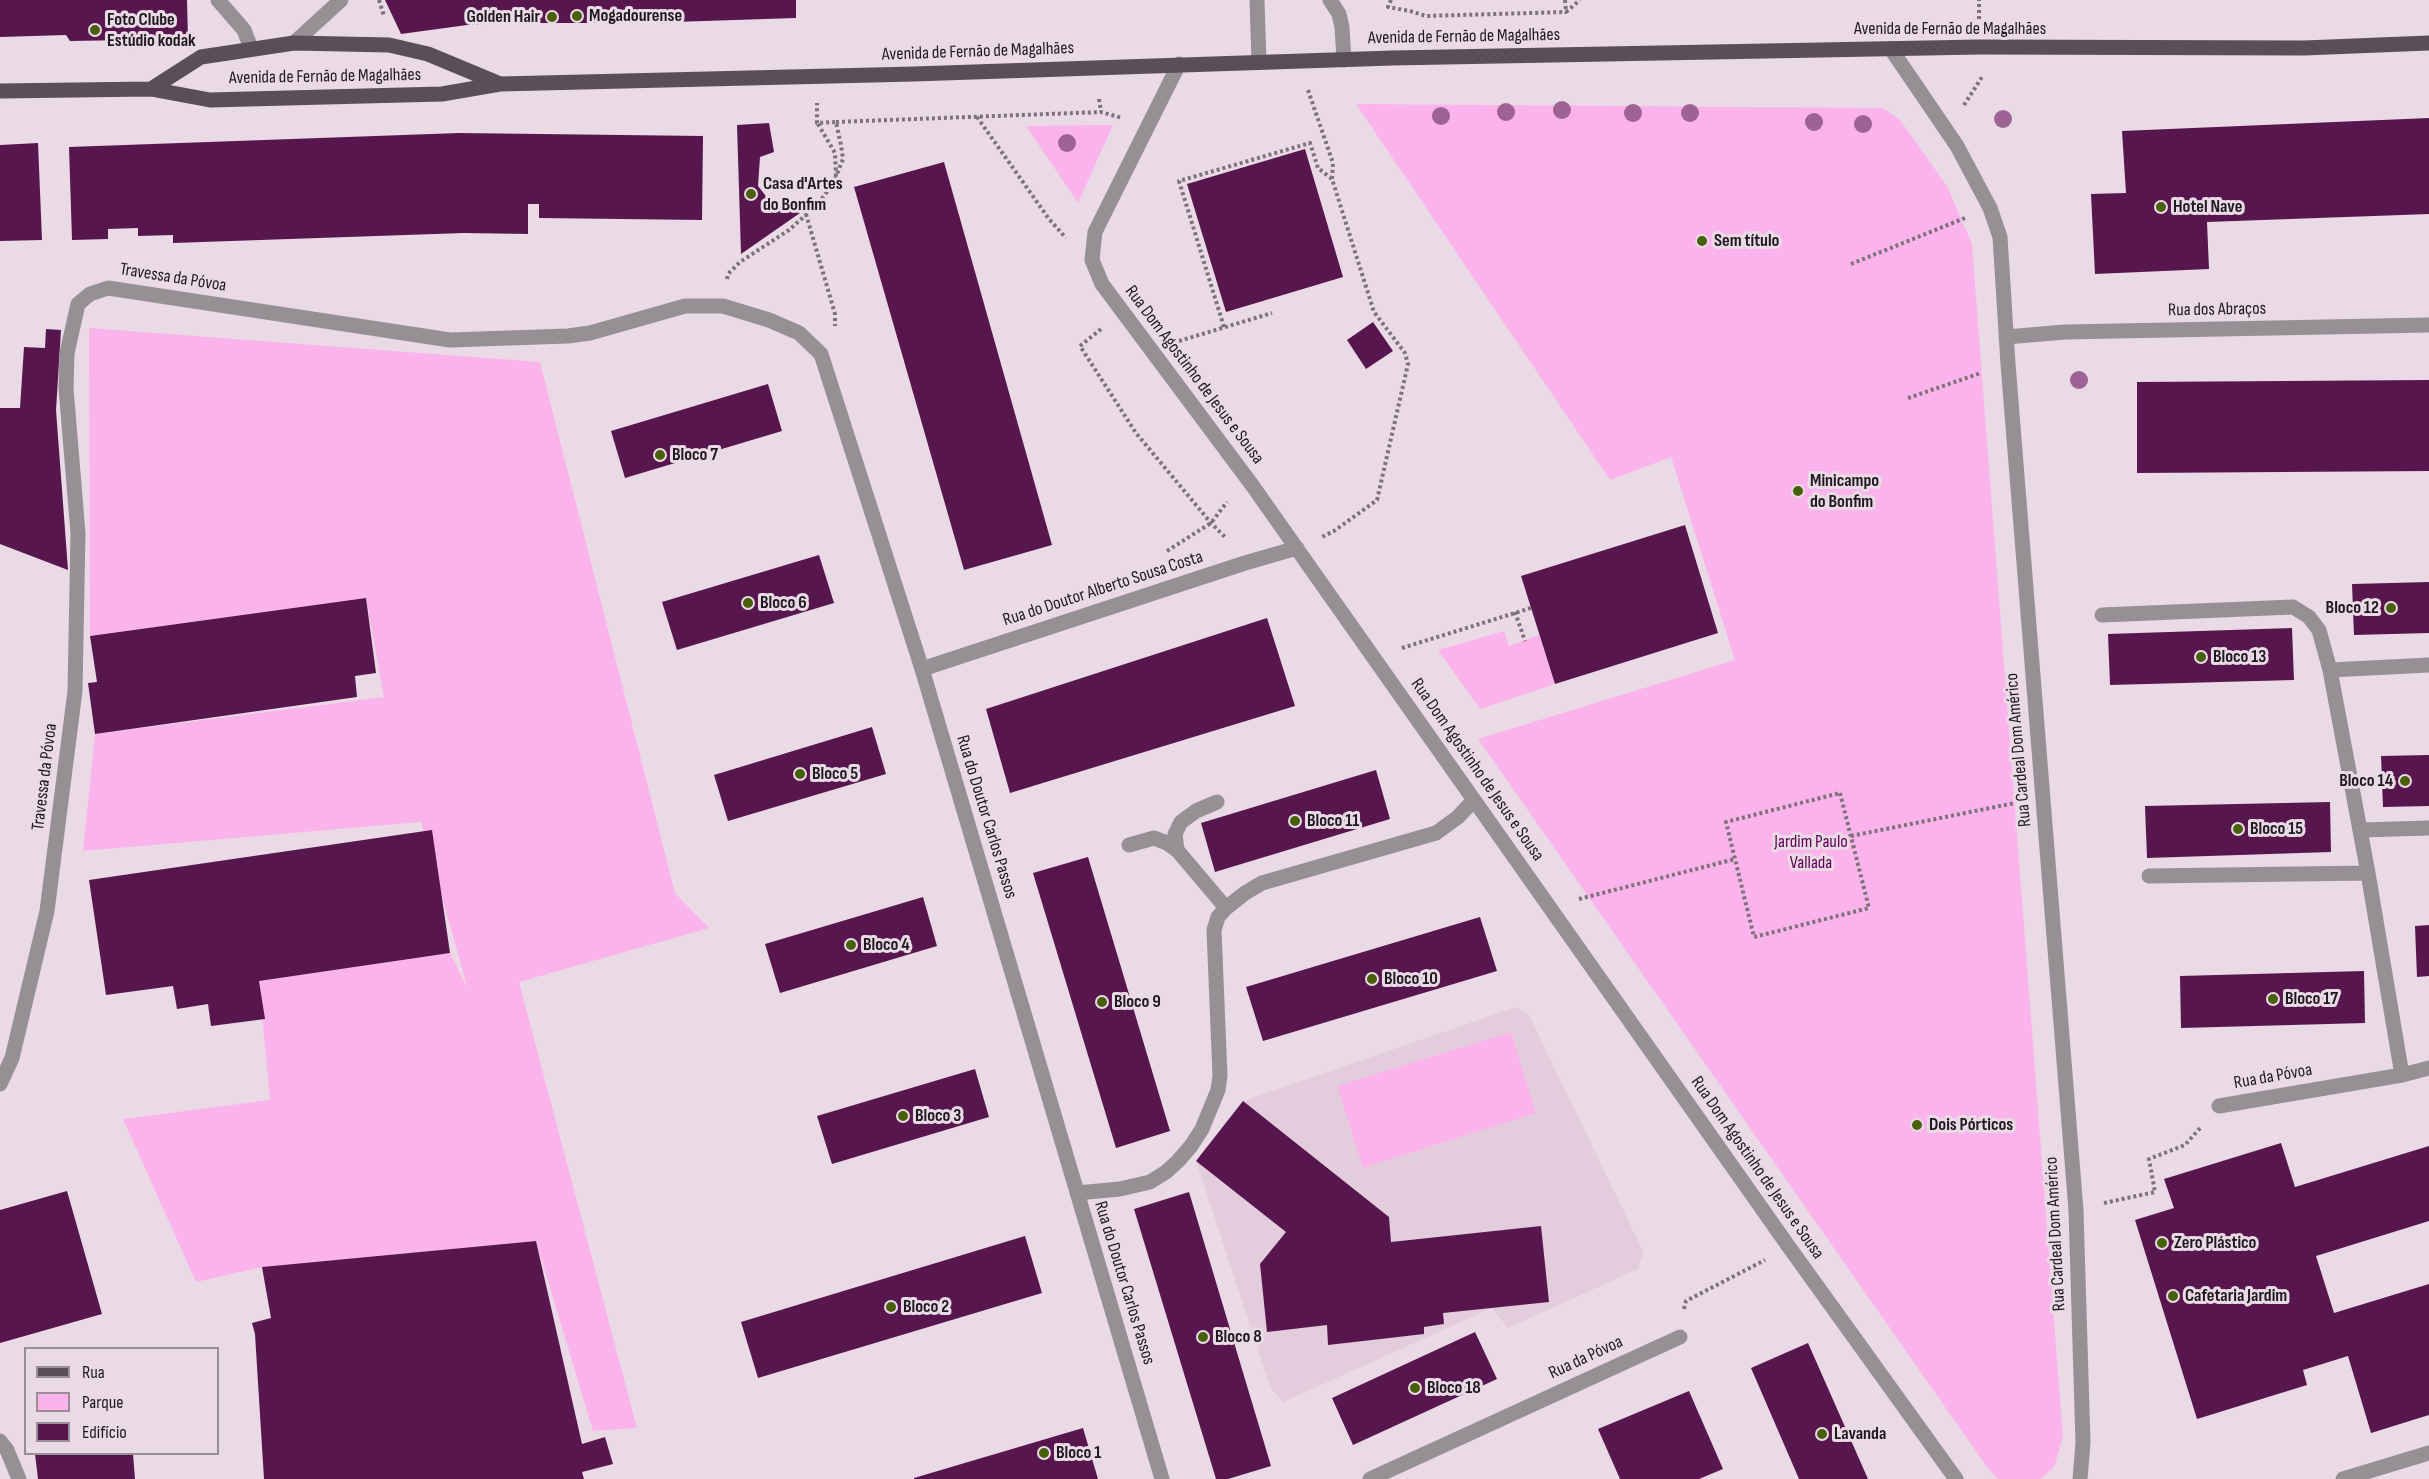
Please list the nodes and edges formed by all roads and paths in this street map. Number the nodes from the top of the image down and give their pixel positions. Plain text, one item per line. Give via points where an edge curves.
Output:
1 (218, 0) edge
2 (341, 0) edge
3 (1257, 0) edge
4 (1330, 0) edge
5 (1391, 0) edge
6 (1565, 0) edge
7 (1580, 0) edge
8 (1979, 0) edge
9 (1566, 12) junction
10 (1979, 19) dead end
11 (294, 43) junction
12 (2429, 44) edge
13 (251, 48) junction
14 (1891, 49) junction
15 (1344, 60) junction
16 (1259, 62) junction
17 (1179, 64) junction
18 (818, 76) junction
19 (1982, 77) dead end
20 (500, 84) junction
21 (151, 89) junction
22 (0, 91) edge
23 (1099, 99) dead end
24 (1962, 108) dead end
25 (1101, 112) junction
26 (1317, 114) dead end
27 (977, 117) junction
28 (1126, 119) dead end
29 (836, 122) junction
30 (817, 123) junction
31 (836, 178) junction
32 (1332, 179) junction
33 (1990, 208) junction
34 (806, 214) junction
35 (1068, 241) dead end
36 (1851, 264) dead end
37 (723, 306) junction
38 (1272, 313) dead end
39 (1096, 320) dead end
40 (2429, 326) edge
41 (1224, 327) junction
42 (2006, 337) junction
43 (1152, 349) junction
44 (822, 354) junction
45 (2008, 364) junction
46 (1908, 398) dead end
47 (1227, 502) dead end
48 (1211, 524) junction
49 (1334, 531) dead end
50 (1226, 537) dead end
51 (1297, 548) junction
52 (1167, 551) dead end
53 (1531, 608) dead end
54 (1515, 612) junction
55 (2102, 615) dead end
56 (1525, 640) dead end
57 (1373, 657) junction
58 (2429, 665) edge
59 (922, 669) junction
60 (2330, 670) junction
61 (2043, 798) junction
62 (1474, 800) junction
63 (1217, 802) dead end
64 (2429, 828) edge
65 (2360, 830) junction
66 (1851, 836) junction
67 (1129, 845) dead end
68 (1177, 850) junction
69 (1735, 859) junction
70 (2368, 873) junction
71 (2149, 876) dead end
72 (1549, 907) junction
73 (1226, 908) junction
74 (2429, 1068) edge
75 (2402, 1075) junction
76 (0, 1084) edge
77 (2219, 1106) joint
78 (1077, 1194) junction
79 (2076, 1210) junction
80 (1789, 1247) junction
81 (1680, 1336) joint
82 (0, 1441) edge
83 (2429, 1453) edge
84 (19, 1479) edge
85 (1162, 1479) edge
86 (1370, 1479) edge
87 (1956, 1479) edge
88 (2080, 1479) edge
89 (2343, 1479) edge

1 - 13 street via 244,30
2 - 11 street
3 - 16 street
4 - 15 street via 1339,14
5 - 9 path via 1388,7 1426,16
6 - 9 path
7 - 9 path
8 - 10 path
11 - 13 main road, Avenida de Fernão de Magalhães
11 - 20 main road, Avenida de Fernão de Magalhães via 389,45 428,54
12 - 14 main road, Avenida de Fernão de Magalhães
13 - 21 main road, Avenida de Fernão de Magalhães via 201,57
14 - 15 main road, Avenida de Fernão de Magalhães
14 - 33 street, Rua Cardeal Dom Américo via 1957,146
15 - 16 main road, Avenida de Fernão de Magalhães
16 - 17 main road, Avenida de Fernão de Magalhães
17 - 18 main road, Avenida de Fernão de Magalhães
17 - 43 street, Rua Dom Agostinho de Jesus e Sousa via 1095,232 1092,260 1102,284
18 - 20 main road, Avenida de Fernão de Magalhães
18 - 30 path
19 - 24 path
20 - 21 main road, Avenida de Fernão de Magalhães via 442,94 210,100
21 - 22 main road, Avenida de Fernão de Magalhães
23 - 25 path
25 - 27 path
25 - 28 path
26 - 32 path via 1333,163
27 - 29 path
27 - 35 path
29 - 30 path
29 - 31 path via 843,159
30 - 31 path via 835,153
31 - 34 path
32 - 41 path via 1318,168 1310,143 1179,181
32 - 49 path via 1374,312 1405,353 1408,364 1377,500
33 - 36 path
33 - 42 street, Rua Cardeal Dom Américo via 2000,237
34 - 37 path via 728,274
34 - 44 path via 835,314 835,328
37 - 44 street, Travessa da Póvoa via 799,333
37 - 76 street, Travessa da Póvoa via 685,306 568,336 450,340 108,288 90,294 78,304 67,352 66,388 78,533 75,691 47,911 12,1058
38 - 41 path
39 - 48 path via 1102,330 1080,346 1136,433
40 - 42 street, Rua dos Abraços via 2065,332
41 - 43 path
42 - 45 street, Rua Cardeal Dom Américo
43 - 51 street, Rua Dom Agostinho de Jesus e Sousa
44 - 59 street, Rua do Doutor Carlos Passos
45 - 46 path
45 - 61 street, Rua Cardeal Dom Américo
47 - 48 path
48 - 50 path
48 - 52 path
51 - 57 street, Rua Dom Agostinho de Jesus e Sousa
51 - 59 street, Rua do Doutor Alberto Sousa Costa
53 - 54 path
54 - 56 path
54 - 57 path
55 - 60 street via 2293,607 2309,617 2319,630
57 - 62 street, Rua Dom Agostinho de Jesus e Sousa
58 - 60 street
59 - 78 street, Rua do Doutor Carlos Passos
60 - 65 street
61 - 66 path
61 - 79 street, Rua Cardeal Dom Américo
62 - 72 street, Rua Dom Agostinho de Jesus e Sousa
62 - 73 street via 1436,833 1263,883
63 - 68 street via 1181,822 1175,834
64 - 65 street
65 - 70 street
66 - 69 path via 1840,793 1726,822
66 - 69 path via 1869,908 1754,937
67 - 68 street via 1154,838
68 - 73 street
69 - 72 path
70 - 71 street
70 - 75 street
72 - 80 street, Rua Dom Agostinho de Jesus e Sousa
73 - 78 street via 1218,917 1215,930 1220,1076 1202,1129 1178,1161 1150,1182
74 - 75 street, Rua da Póvoa
75 - 77 street, Rua da Póvoa
77 - 79 path, Rua da Póvoa via 2185,1145 2149,1159 2155,1192
78 - 85 street, Rua do Doutor Carlos Passos
79 - 88 street, Rua Cardeal Dom Américo via 2083,1443
80 - 81 path via 1686,1301
80 - 87 street, Rua Dom Agostinho de Jesus e Sousa
81 - 86 street, Rua da Póvoa
82 - 84 street
83 - 89 street

